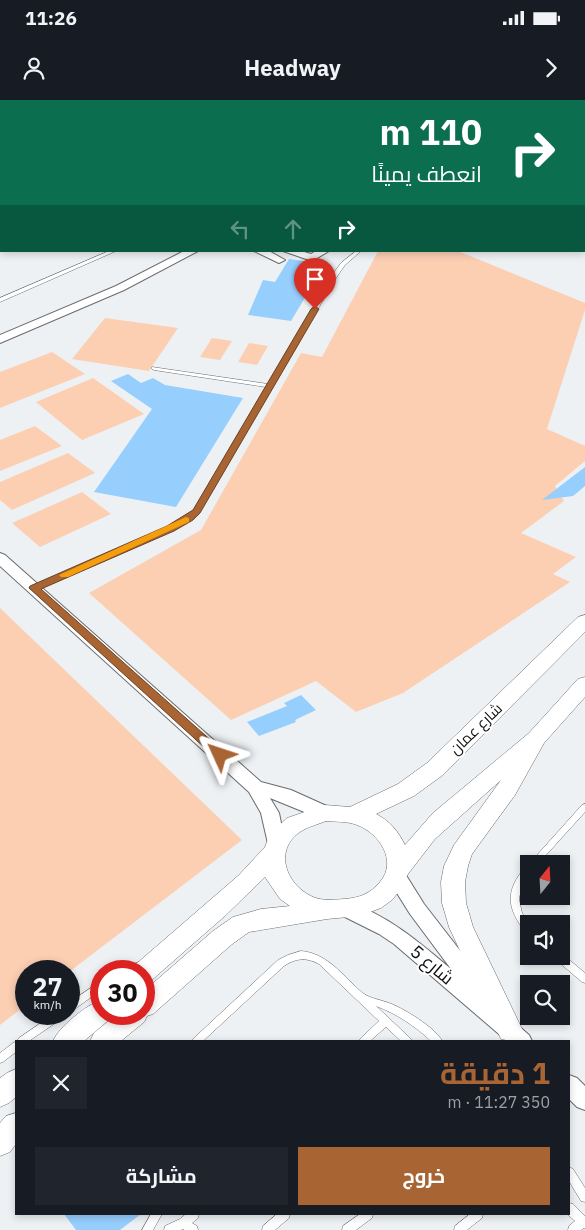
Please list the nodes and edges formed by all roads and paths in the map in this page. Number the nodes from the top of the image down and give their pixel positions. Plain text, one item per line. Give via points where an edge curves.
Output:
1 (112, 252) edge
2 (191, 252) edge
3 (261, 252) edge
4 (291, 252) edge
5 (322, 252) edge
6 (358, 252) edge
7 (279, 260) dead end
8 (0, 300) edge
9 (0, 339) edge
10 (154, 368) dead end
11 (270, 386) junction
12 (0, 558) edge
13 (34, 588) junction
14 (585, 622) edge
15 (585, 684) edge
16 (536, 738) junction
17 (255, 787) junction
18 (585, 807) edge
19 (325, 813) junction
20 (352, 815) junction
21 (274, 848) junction
22 (541, 855) edge
23 (398, 873) junction
24 (520, 878) edge
25 (339, 910) junction
26 (520, 917) edge
27 (155, 962) edge
28 (569, 965) edge
29 (585, 979) edge
30 (155, 996) edge
31 (364, 999) junction
32 (90, 1021) edge
33 (386, 1021) junction
34 (45, 1025) edge
35 (122, 1025) edge
36 (516, 1036) edge
37 (23, 1040) edge
38 (67, 1040) edge
39 (104, 1040) edge
40 (198, 1040) edge
41 (365, 1040) edge
42 (407, 1040) edge
43 (436, 1040) edge
44 (15, 1047) edge
45 (0, 1059) edge
46 (15, 1082) edge
47 (570, 1086) edge
48 (0, 1095) edge
49 (585, 1100) edge
50 (15, 1119) edge
51 (15, 1126) edge
52 (0, 1130) edge
53 (0, 1143) edge
54 (570, 1174) edge
55 (585, 1197) edge
56 (570, 1209) edge
57 (157, 1215) edge
58 (193, 1215) edge
59 (284, 1215) edge
60 (367, 1215) edge
61 (477, 1215) edge
62 (584, 1222) edge
63 (184, 1223) junction
64 (147, 1230) edge
65 (169, 1230) edge
66 (193, 1230) edge
67 (267, 1230) edge
68 (347, 1230) edge
69 (459, 1230) edge
70 (573, 1230) edge

1 - 8 lane
2 - 9 street via 113,292
3 - 7 street
4 - 5 street via 312,258
6 - 11 lane via 333,278
10 - 11 lane
11 - 13 lane via 202,505 190,518
12 - 13 street
13 - 17 street
14 - 20 street, شارع عمان via 416,785
15 - 16 street
16 - 23 street via 441,819
16 - 36 street via 502,796 462,851 453,882 461,928
17 - 19 street via 298,800
17 - 21 street via 270,813
18 - 22 lane
19 - 20 street
19 - 21 street via 296,823 284,832
20 - 23 street via 378,826 388,835 399,858
21 - 25 street via 276,879 285,890 305,904
21 - 27 street via 247,881
23 - 25 street via 384,895 367,905
23 - 36 street, شارع 5 via 417,909
24 - 26 lane via 514,900
25 - 30 street via 270,917 242,924
25 - 36 street, شارع 5 via 386,928 401,938
28 - 29 lane
31 - 33 lane
31 - 40 lane via 322,961 308,956 293,956 281,963
31 - 43 lane via 393,1007
32 - 38 street
33 - 41 lane
33 - 42 lane
34 - 37 lane
35 - 39 street
44 - 45 lane
46 - 48 street
47 - 49 street
50 - 52 lane
51 - 53 street
54 - 55 lane
56 - 62 lane
57 - 64 lane
58 - 63 lane
59 - 67 lane
60 - 68 lane
61 - 69 lane
62 - 70 lane
63 - 65 lane
63 - 66 lane

